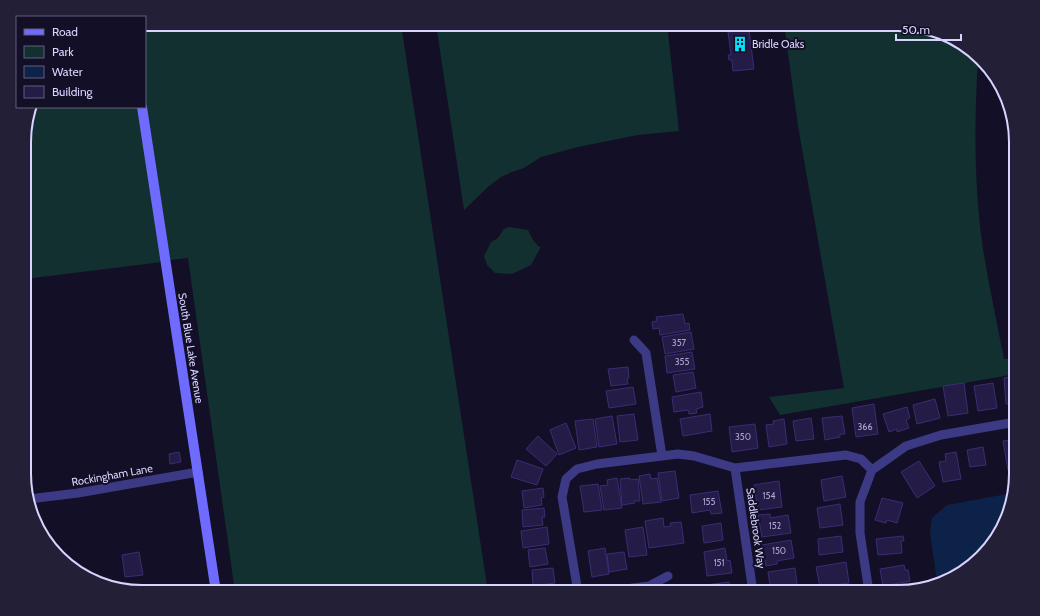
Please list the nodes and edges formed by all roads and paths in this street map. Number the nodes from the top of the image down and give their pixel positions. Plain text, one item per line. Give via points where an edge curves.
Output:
1 (142, 108) edge
2 (634, 340) dead end
3 (1009, 423) edge
4 (662, 456) junction
5 (735, 468) junction
6 (872, 470) junction
7 (198, 472) junction
8 (34, 499) edge
9 (668, 576) dead end
10 (215, 585) edge
11 (577, 585) edge
12 (651, 585) edge
13 (752, 585) edge
14 (868, 585) edge

1 - 7 main road, South Blue Lake Avenue
2 - 4 street via 646,354
3 - 6 street via 941,435 906,446
4 - 5 street via 694,456
4 - 11 street via 597,464 577,469 566,478 562,497
5 - 6 street via 846,455 861,459
5 - 13 street, Saddlebrook Way
6 - 14 street via 860,502 860,533
7 - 8 street, Rockingham Lane
7 - 10 main road, South Blue Lake Avenue
9 - 12 street

